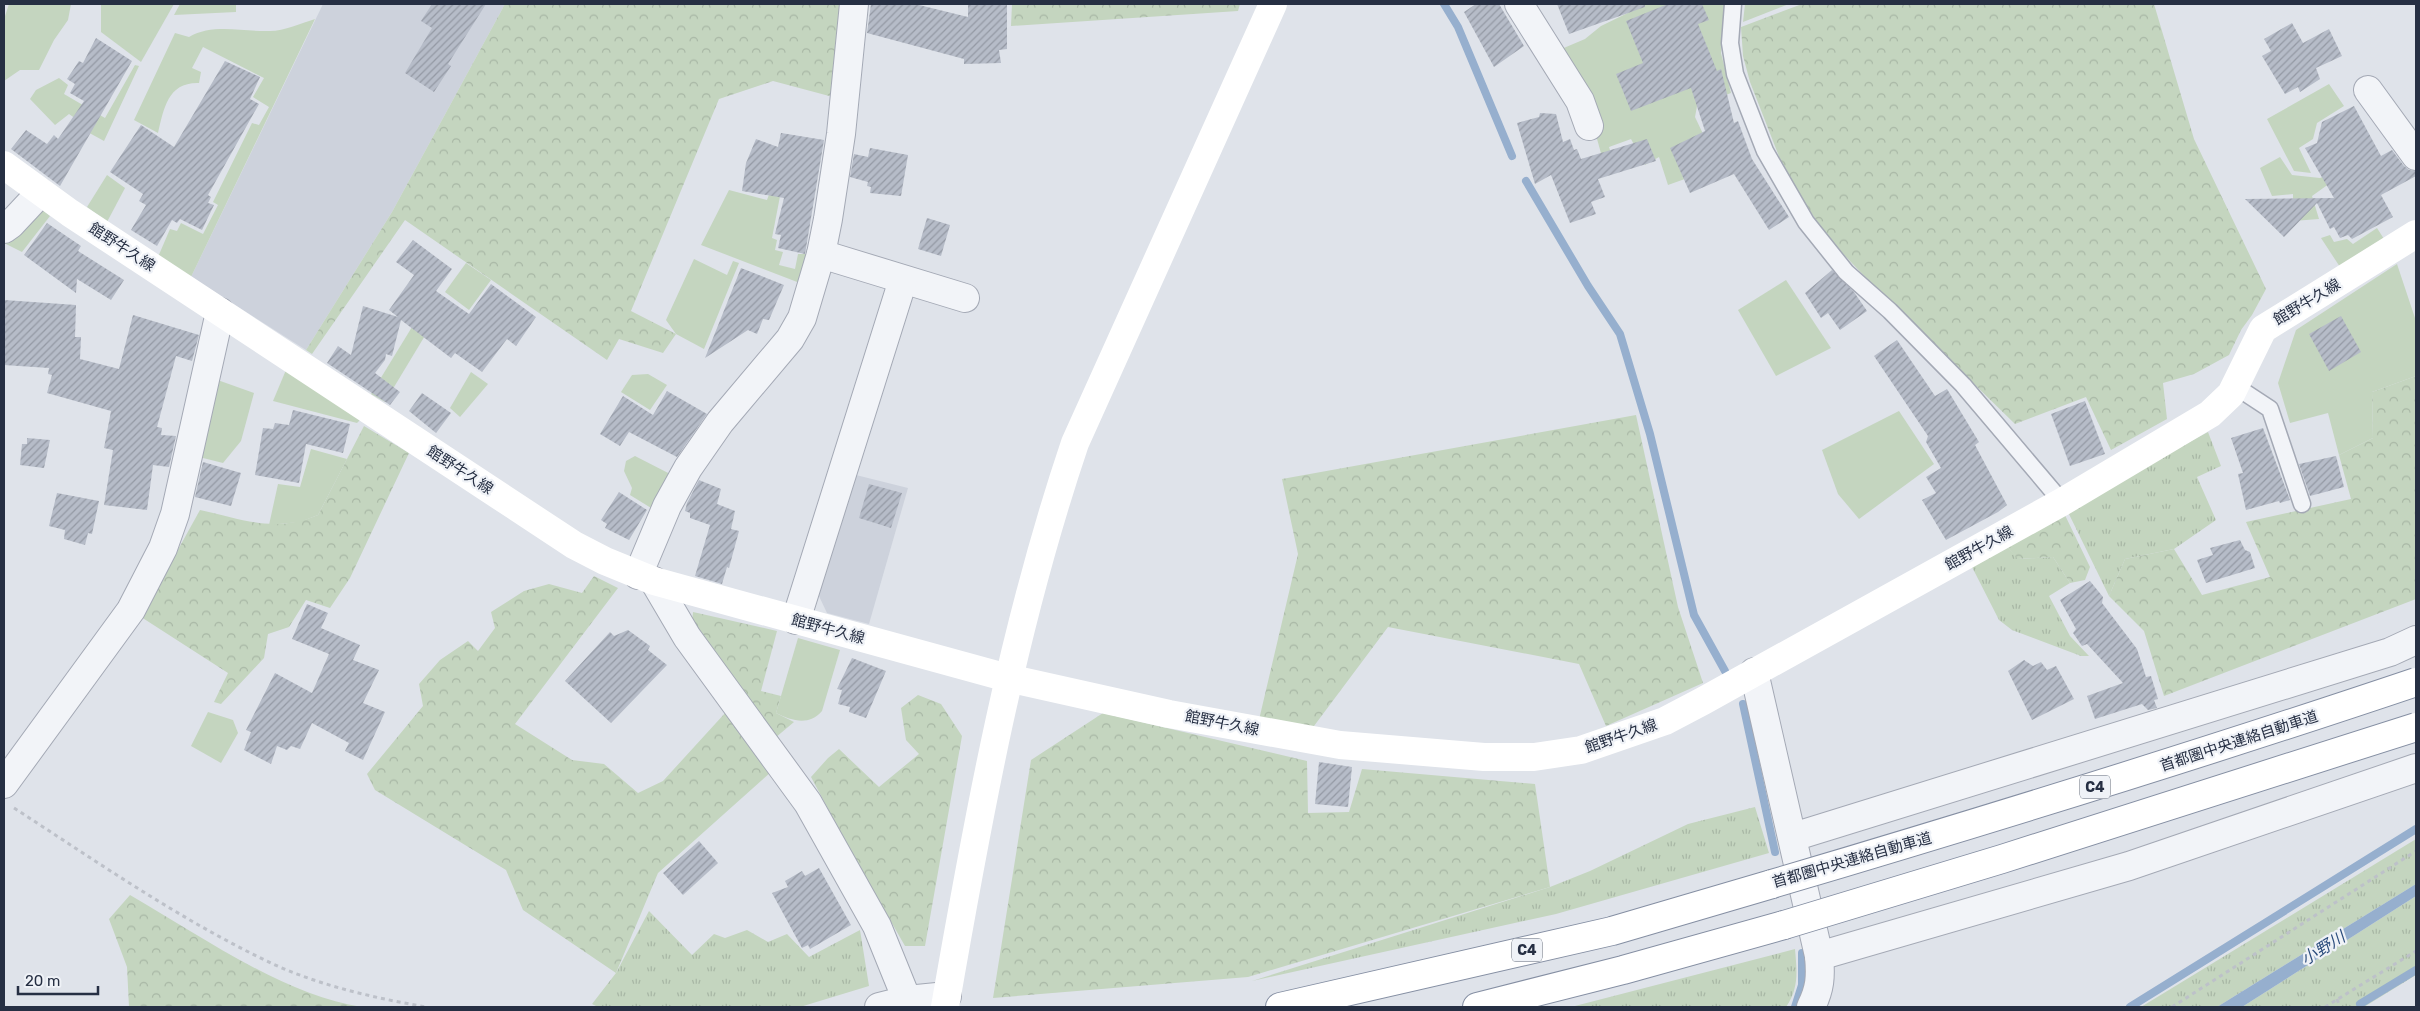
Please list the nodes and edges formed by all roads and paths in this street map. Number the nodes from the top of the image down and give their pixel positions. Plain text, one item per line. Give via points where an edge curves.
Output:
1 (854, 4) edge
2 (1272, 4) edge
3 (1519, 4) edge
4 (1733, 4) edge
5 (2368, 90) dead end
6 (1589, 126) dead end
7 (2416, 156) edge
8 (4, 165) edge
9 (40, 193) junction
10 (4, 229) edge
11 (2416, 234) edge
12 (821, 254) junction
13 (903, 280) junction
14 (966, 298) dead end
15 (220, 312) junction
16 (2235, 386) junction
17 (2062, 502) junction
18 (2302, 504) dead end
19 (646, 578) junction
20 (796, 620) junction
21 (2416, 640) edge
22 (1754, 672) junction
23 (1008, 678) junction
24 (2416, 682) edge
25 (2416, 727) edge
26 (2416, 768) edge
27 (8, 796) edge
28 (1793, 837) junction
29 (2416, 851) edge
30 (2416, 950) edge
31 (1819, 956) junction
32 (907, 1000) junction
33 (2337, 1000) junction
34 (946, 1002) edge
35 (426, 1007) edge
36 (879, 1007) edge
37 (1280, 1007) edge
38 (1477, 1007) edge
39 (1811, 1007) edge
40 (2172, 1007) edge
41 (2325, 1007) edge
42 (2340, 1007) edge

1 - 12 street via 841,134
2 - 23 main road via 1075,443 1039,556
3 - 6 street via 1580,101
4 - 17 lane via 1730,43 1735,74 1765,151 1806,222 1846,272 1890,311 1963,385
5 - 7 street
8 - 9 main road, 館野牛久線
9 - 10 street
9 - 15 main road, 館野牛久線
11 - 16 main road, 館野牛久線 via 2263,329
12 - 13 street
12 - 19 street via 802,318 790,339 720,422 688,468 667,506
13 - 14 street
13 - 20 street
15 - 19 main road, 館野牛久線 via 574,545
15 - 27 street via 175,514 163,548 131,610
16 - 17 main road, 館野牛久線 via 2210,414
16 - 18 lane via 2270,408
17 - 22 main road, 館野牛久線
19 - 20 main road, 館野牛久線
19 - 32 street via 808,803 877,926
20 - 23 main road, 館野牛久線
21 - 28 street via 2390,652
22 - 23 main road, 館野牛久線 via 1665,721 1628,736 1581,750 1534,757 1484,757 1340,745 1169,714
22 - 28 street
23 - 34 main road
24 - 37 main road, 首都圏中央連絡自動車道 / C4, bridge via 2015,812 1612,930
25 - 38 main road, bridge via 1784,925
26 - 31 street via 2129,866
27 - 35 path via 156,901 275,964 365,996
28 - 31 street
29 - 40 path
30 - 33 path
31 - 39 street via 1819,991
32 - 34 street
32 - 36 street
33 - 41 path
33 - 42 path

